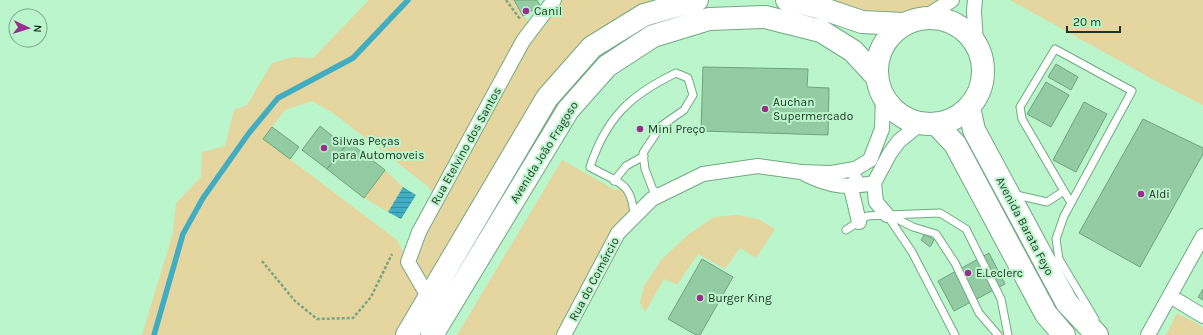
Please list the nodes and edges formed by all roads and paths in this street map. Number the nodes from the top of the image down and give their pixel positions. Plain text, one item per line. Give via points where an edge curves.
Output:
1 (506, 0) edge
2 (554, 0) edge
3 (697, 0) edge
4 (787, 0) edge
5 (952, 0) edge
6 (975, 0) edge
7 (914, 21) junction
8 (530, 32) junction
9 (976, 45) junction
10 (877, 76) junction
11 (883, 97) junction
12 (969, 107) junction
13 (928, 124) junction
14 (644, 156) junction
15 (870, 160) junction
16 (801, 172) junction
17 (614, 181) junction
18 (874, 183) junction
19 (851, 188) junction
20 (1064, 191) junction
21 (1007, 192) junction
22 (663, 194) junction
23 (1071, 203) junction
24 (888, 215) junction
25 (634, 217) junction
26 (859, 222) junction
27 (846, 230) dead end
28 (1203, 236) edge
29 (414, 245) junction
30 (262, 261) dead end
31 (1170, 296) junction
32 (429, 298) junction
33 (1203, 316) edge
34 (406, 335) edge
35 (432, 335) edge
36 (564, 335) edge
37 (955, 335) edge
38 (998, 335) edge
39 (1008, 335) edge
40 (1064, 335) edge
41 (1097, 335) edge
42 (1148, 335) edge

1 - 8 path
2 - 8 street, Rua Etelvino dos Santos
3 - 32 main road, Avenida João Fragoso via 644,15 592,47 547,98
4 - 7 main road via 818,7 862,22
5 - 7 street
6 - 9 street
7 - 9 main road via 940,19 954,24 967,33
7 - 10 main road via 895,30 883,46
8 - 29 street, Rua Etelvino dos Santos
9 - 12 main road via 982,60 983,76 976,97
10 - 11 main road
10 - 35 main road, Avenida João Fragoso via 853,51 820,31 765,17 709,19 653,36 607,66 568,110
11 - 13 main road via 892,109 905,119
11 - 15 street via 882,129
12 - 13 main road via 956,118
12 - 21 main road, Avenida Barata Feyo via 974,130
13 - 18 street via 899,141
13 - 40 main road, Avenida Barata Feyo via 955,144 1046,314
14 - 17 lane via 626,166
14 - 17 lane via 643,153 661,126 684,110 693,95 688,78 676,73 655,83 630,101 609,123 596,147 590,167
14 - 22 lane via 645,169 653,190
15 - 16 street, Rua do Comércio via 855,169 831,173
15 - 19 street
16 - 19 street, Rua do Comércio via 824,183
16 - 22 street, Rua do Comércio via 758,166 703,174
17 - 25 lane via 625,186 633,199
18 - 19 street, Rua do Comércio
18 - 24 street via 876,202
19 - 26 street
20 - 21 lane via 1047,202
20 - 23 lane
20 - 23 lane via 1022,119 1020,107 1055,49 1132,91
21 - 41 main road, Avenida Barata Feyo via 1067,303
22 - 25 street, Rua do Comércio via 652,199
23 - 41 lane via 1056,239 1059,260 1095,320
24 - 26 lane via 868,216
24 - 37 lane via 912,252
24 - 38 lane via 936,234 955,263 979,313
24 - 39 lane via 940,213 966,229 1001,298
25 - 36 street, Rua do Comércio via 618,233
26 - 27 lane
28 - 31 street
29 - 30 path via 394,252 371,297 353,318 316,319 295,302
29 - 32 street, Rua Etelvino dos Santos via 408,262
31 - 33 street
31 - 42 street
32 - 34 main road, Avenida João Fragoso

